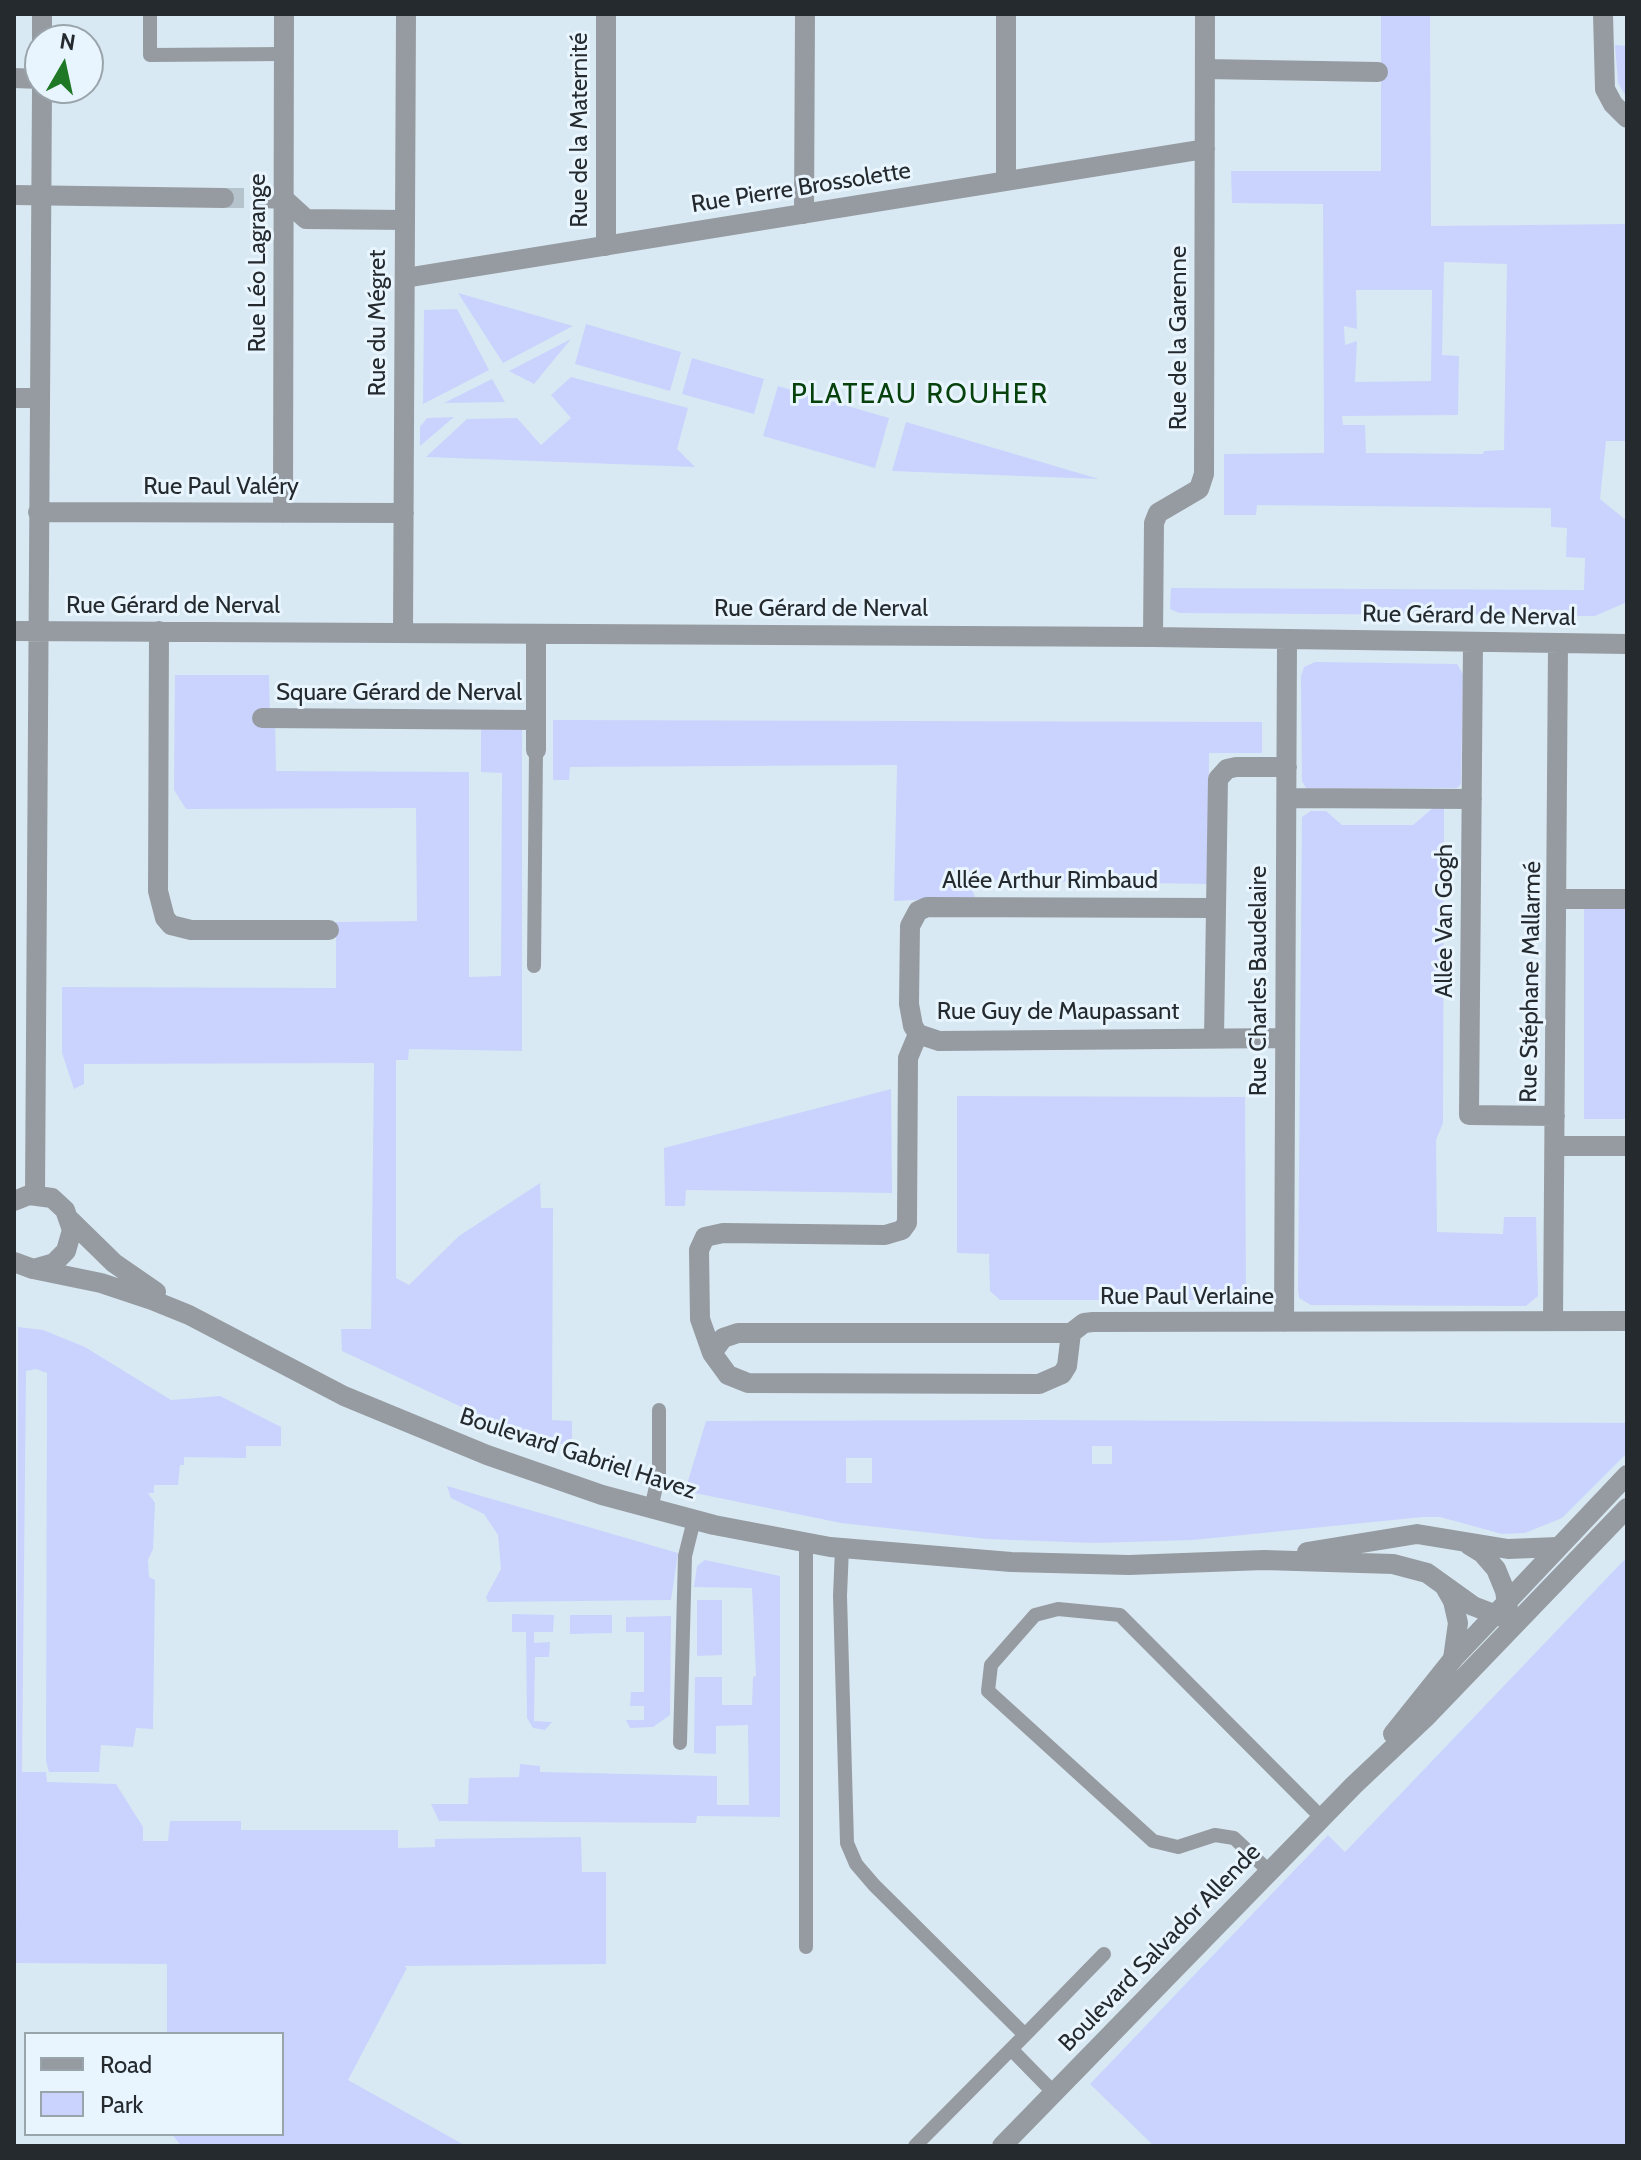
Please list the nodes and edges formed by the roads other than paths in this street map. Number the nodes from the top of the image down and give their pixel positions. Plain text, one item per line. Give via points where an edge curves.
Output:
1 (150, 14) edge
2 (284, 14) edge
3 (406, 14) edge
4 (606, 14) edge
5 (805, 14) edge
6 (1006, 14) edge
7 (1205, 14) edge
8 (1603, 14) edge
9 (284, 54) junction
10 (1205, 69) junction
11 (1378, 72) dead end
12 (42, 104) edge
13 (1627, 118) edge
14 (1205, 149) junction
15 (1006, 181) junction
16 (14, 195) edge
17 (41, 195) junction
18 (224, 198) tunnel mouth
19 (263, 198) tunnel mouth
20 (284, 199) junction
21 (804, 214) junction
22 (405, 220) junction
23 (606, 246) junction
24 (405, 278) junction
25 (14, 398) edge
26 (39, 398) junction
27 (38, 512) junction
28 (283, 513) junction
29 (404, 513) junction
30 (14, 631) edge
31 (37, 631) junction
32 (159, 631) junction
33 (403, 633) junction
34 (536, 634) junction
35 (1153, 637) junction
36 (1287, 641) junction
37 (1473, 642) junction
38 (1558, 643) junction
39 (1627, 644) edge
40 (262, 718) dead end
41 (536, 720) junction
42 (536, 750) joint
43 (1287, 767) junction
44 (1287, 798) junction
45 (1472, 799) junction
46 (1558, 899) junction
47 (1627, 899) edge
48 (1214, 908) junction
49 (329, 930) dead end
50 (534, 966) dead end
51 (918, 1034) junction
52 (1214, 1038) junction
53 (1285, 1038) junction
54 (1555, 1116) junction
55 (1555, 1146) junction
56 (1627, 1146) edge
57 (35, 1195) junction
58 (14, 1201) edge
59 (70, 1220) junction
60 (20, 1266) edge
61 (189, 1315) junction
62 (1553, 1321) junction
63 (1627, 1321) edge
64 (1284, 1322) junction
65 (1071, 1333) junction
66 (712, 1353) junction
67 (659, 1410) dead end
68 (1627, 1475) edge
69 (1627, 1508) edge
70 (651, 1509) junction
71 (694, 1520) junction
72 (1447, 1537) junction
73 (806, 1543) junction
74 (1558, 1547) junction
75 (842, 1548) junction
76 (1264, 1560) junction
77 (1440, 1581) junction
78 (1508, 1618) junction
79 (1453, 1659) junction
80 (680, 1743) dead end
81 (1354, 1785) junction
82 (1322, 1818) junction
83 (1270, 1872) junction
84 (806, 1947) dead end
85 (1104, 1954) dead end
86 (1025, 2035) junction
87 (1011, 2049) junction
88 (1055, 2094) junction
89 (915, 2146) edge
90 (1002, 2146) edge

1 - 9 lane via 150,55
2 - 9 street, Rue Léo Lagrange
3 - 22 street, Rue du Mégret
4 - 23 street, Rue de la Maternité
5 - 21 street
6 - 15 street
7 - 10 street, Rue de la Garenne
8 - 13 street via 1605,89
9 - 20 street, Rue Léo Lagrange
10 - 11 street
10 - 14 street, Rue de la Garenne
12 - 17 street
14 - 15 street, Rue Pierre Brossolette
14 - 35 street, Rue de la Garenne via 1204,474 1199,489 1158,513 1154,523
15 - 21 street, Rue Pierre Brossolette
16 - 17 street
17 - 18 street
17 - 26 street
19 - 20 street
20 - 22 street via 306,219
20 - 28 street, Rue Léo Lagrange
21 - 23 street, Rue Pierre Brossolette
22 - 24 street, Rue du Mégret
23 - 24 street, Rue Pierre Brossolette
24 - 29 street, Rue du Mégret
25 - 26 street
26 - 27 street
27 - 28 street, Rue Paul Valéry
27 - 31 street
28 - 29 street, Rue Paul Valéry
29 - 33 street, Rue du Mégret
30 - 31 street, Rue Gérard de Nerval
31 - 32 street, Rue Gérard de Nerval
31 - 57 street
32 - 33 street, Rue Gérard de Nerval
32 - 49 street via 158,891 165,918 191,930
33 - 34 street, Rue Gérard de Nerval
34 - 35 street, Rue Gérard de Nerval
34 - 41 street, Square Gérard de Nerval
35 - 36 street, Rue Gérard de Nerval
36 - 37 street, Rue Gérard de Nerval
36 - 43 street, Rue Charles Baudelaire
37 - 38 street, Rue Gérard de Nerval
37 - 45 street, Allée Van Gogh
38 - 39 street, Rue Gérard de Nerval
38 - 46 street, Rue Stéphane Mallarmé
40 - 41 street, Square Gérard de Nerval
41 - 42 street, Square Gérard de Nerval
42 - 50 lane
43 - 44 street, Rue Charles Baudelaire
43 - 48 street via 1236,767 1218,779
44 - 45 street
44 - 53 street, Rue Charles Baudelaire
45 - 54 street, Allée Van Gogh via 1469,1115
46 - 47 street
46 - 54 street, Rue Stéphane Mallarmé
48 - 51 street, Allée Arthur Rimbaud via 927,907 918,911 910,926 909,1004
48 - 52 street
51 - 52 street, Rue Guy de Maupassant via 939,1041
51 - 66 street, Rue Guy de Maupassant via 908,1058 907,1223 885,1235 705,1237 699,1250 699,1307
52 - 53 street, Rue Guy de Maupassant
53 - 64 street, Rue Charles Baudelaire
54 - 55 street, Rue Stéphane Mallarmé
55 - 56 street
55 - 62 street, Rue Stéphane Mallarmé
57 - 58 street
57 - 59 street, Boulevard Gabriel Havez via 57,1202
59 - 60 street via 72,1236 63,1256 50,1266
59 - 61 street, Boulevard Gabriel Havez via 114,1263
60 - 61 street, Boulevard Gabriel Havez via 115,1286
61 - 70 street, Boulevard Gabriel Havez via 401,1420 542,1475
62 - 63 street, Rue Paul Verlaine
62 - 64 street, Rue Paul Verlaine
64 - 65 street, Rue Paul Verlaine via 1093,1322
65 - 66 street, Rue Paul Verlaine via 738,1333 723,1338
65 - 66 street via 1062,1374 1039,1384 748,1383 728,1375
67 - 70 lane via 659,1473
68 - 74 street, Boulevard Salvador Allende
69 - 78 street, Boulevard Salvador Allende
70 - 71 street, Boulevard Gabriel Havez
71 - 73 street, Boulevard Gabriel Havez
71 - 80 lane via 685,1556
72 - 74 street, Boulevard Gabriel Havez via 1519,1550
72 - 76 street, Boulevard Gabriel Havez via 1398,1536
72 - 78 street via 1490,1561 1501,1579
73 - 75 street, Boulevard Gabriel Havez
73 - 84 lane
74 - 78 street, Boulevard Salvador Allende
75 - 76 street, Boulevard Gabriel Havez via 1041,1564
75 - 86 lane via 847,1843 874,1885
76 - 77 street, Boulevard Gabriel Havez via 1393,1564
77 - 78 street, Boulevard Gabriel Havez via 1473,1606
77 - 79 street via 1456,1611
78 - 79 street, Boulevard Salvador Allende
78 - 81 street, Boulevard Salvador Allende via 1425,1718
79 - 81 street, Boulevard Salvador Allende
81 - 82 street, Boulevard Salvador Allende
82 - 83 street, Boulevard Salvador Allende
82 - 83 lane via 1120,1615 1058,1609 1035,1615 991,1665 988,1691 1153,1841 1178,1847 1215,1835 1234,1838
83 - 88 street, Boulevard Salvador Allende
85 - 86 lane
86 - 87 lane
87 - 88 lane
87 - 89 lane
88 - 90 street, Boulevard Salvador Allende

